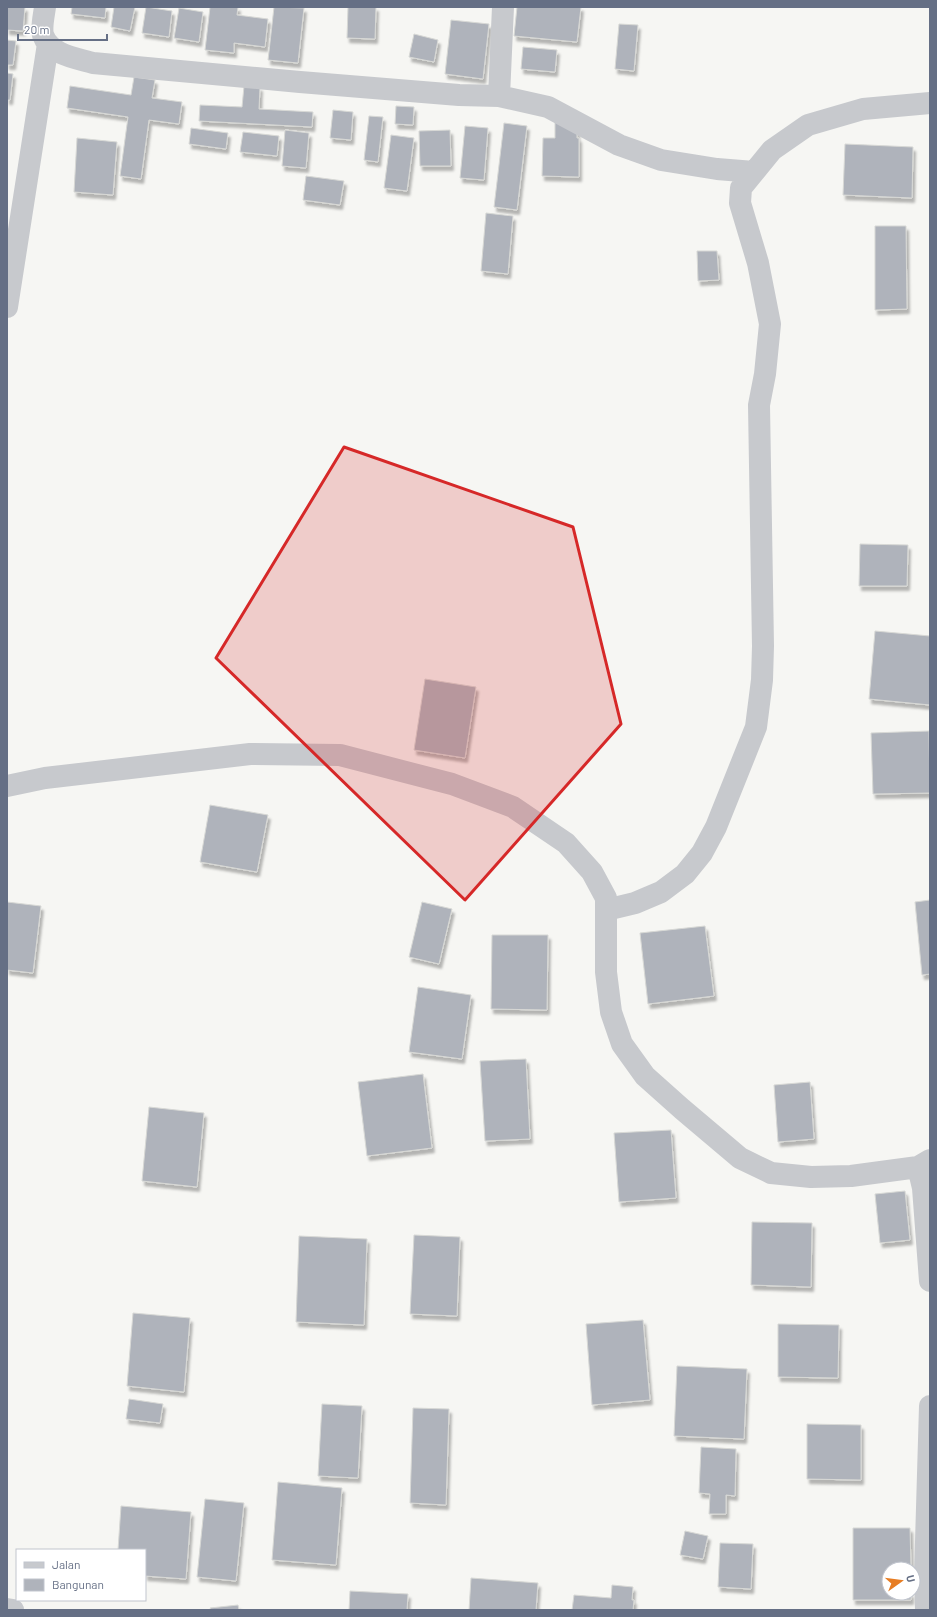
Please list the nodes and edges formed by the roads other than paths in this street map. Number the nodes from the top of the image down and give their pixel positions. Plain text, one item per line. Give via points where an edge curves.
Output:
1 (45, 7) edge
2 (503, 7) edge
3 (48, 44) junction
4 (499, 96) junction
5 (930, 103) edge
6 (754, 172) junction
7 (7, 307) edge
8 (7, 786) edge
9 (606, 910) junction
10 (924, 1163) edge
11 (930, 1281) edge
12 (930, 1406) edge
13 (7, 1609) edge
14 (13, 1610) edge
15 (926, 1610) edge

1 - 3 street via 43,34
2 - 4 street
3 - 4 street via 64,55 93,63 300,82
3 - 7 street
4 - 6 street via 548,108 619,145 661,160
5 - 6 street via 864,109 808,124 772,150
6 - 9 street via 741,188 740,202 758,263 770,324 759,405 763,646 756,727 716,827 690,869 662,892 635,903
8 - 9 street via 44,778 250,754 340,755 452,784 513,807 566,843 592,872 606,898
9 - 10 street via 606,972 611,1012 622,1044 645,1076 740,1158 771,1173 810,1177 851,1176
10 - 11 street via 923,1188
12 - 15 street
13 - 14 street

